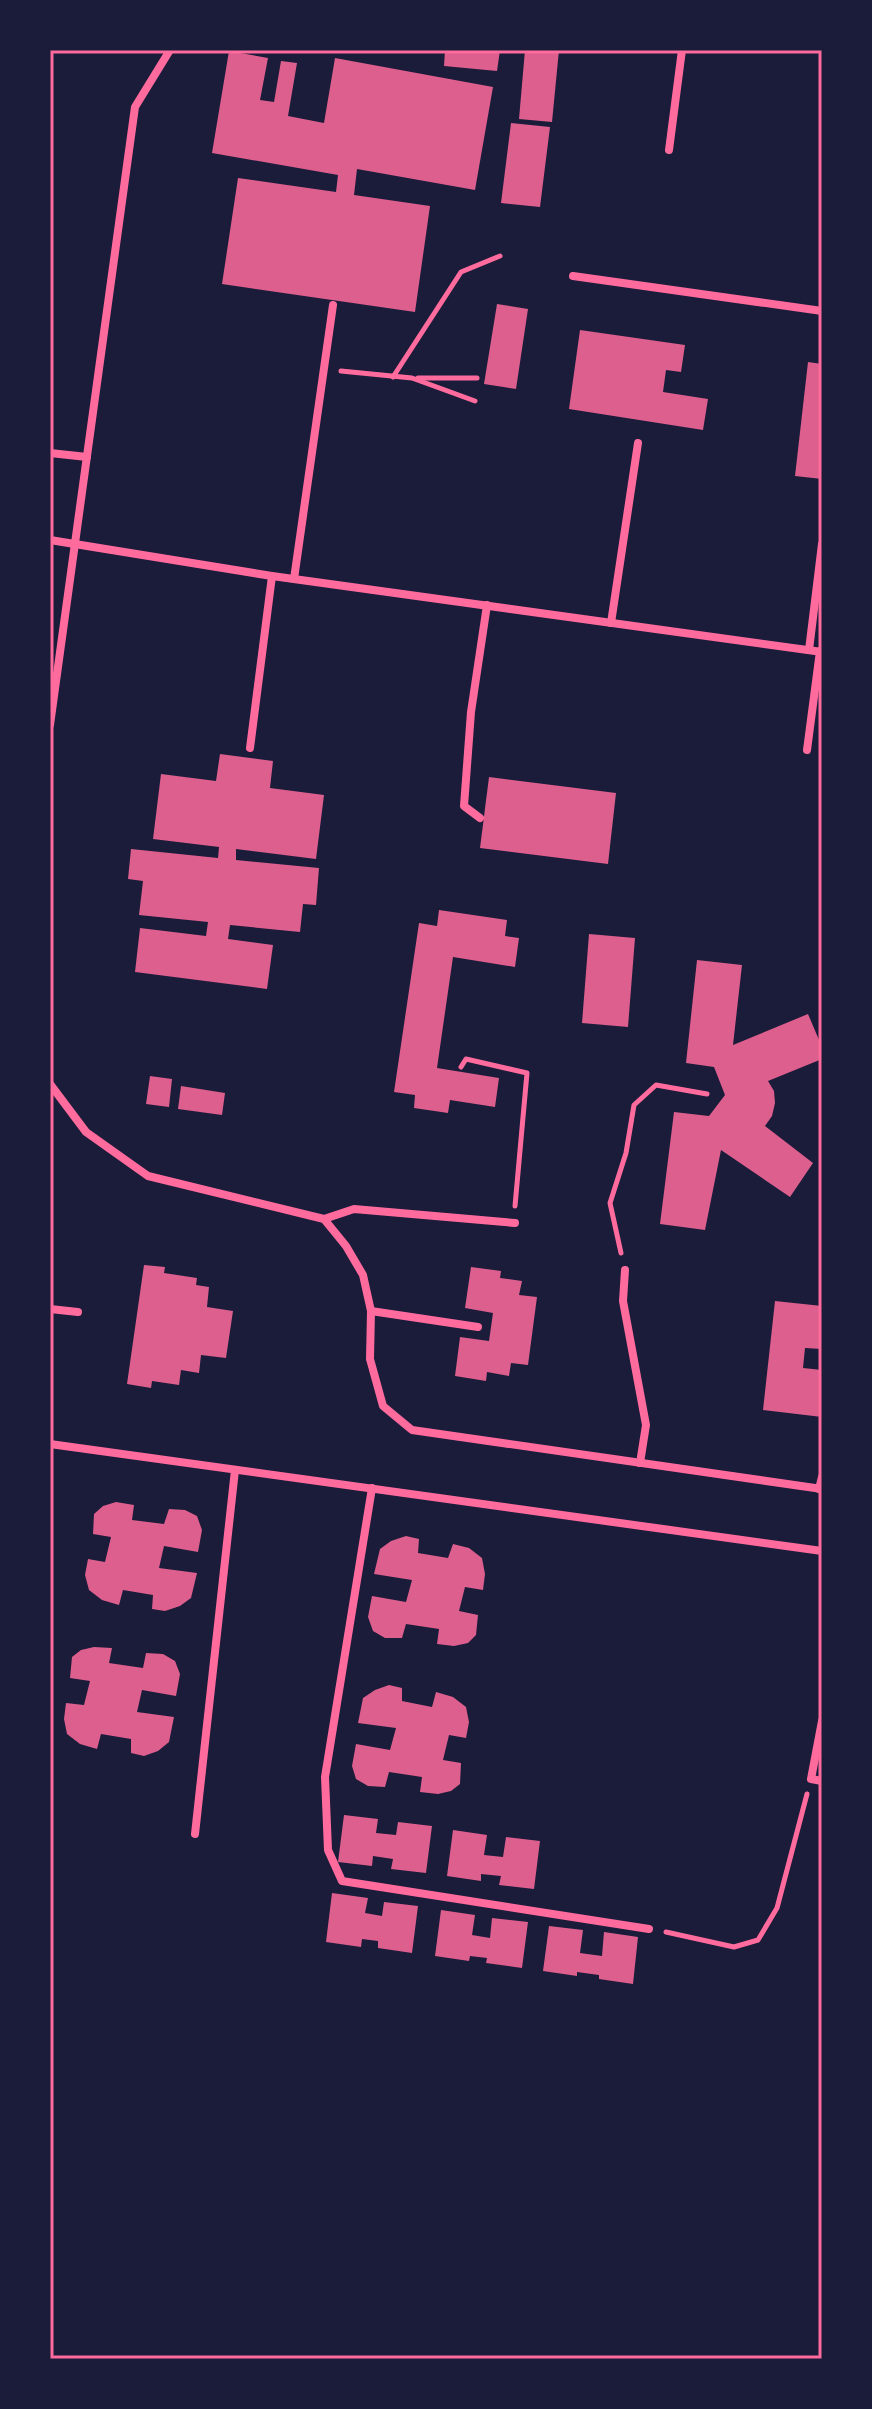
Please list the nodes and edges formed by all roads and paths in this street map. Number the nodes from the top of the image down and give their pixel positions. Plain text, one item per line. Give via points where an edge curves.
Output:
1 (170, 50) edge
2 (682, 50) edge
3 (669, 150) dead end
4 (500, 256) dead end
5 (573, 276) dead end
6 (333, 305) dead end
7 (822, 311) edge
8 (324, 369) junction
9 (393, 377) junction
10 (412, 378) junction
11 (477, 378) dead end
12 (475, 401) dead end
13 (638, 443) dead end
14 (50, 453) edge
15 (87, 457) junction
16 (50, 540) edge
17 (822, 544) edge
18 (75, 545) junction
19 (272, 576) junction
20 (294, 579) junction
21 (487, 605) junction
22 (611, 623) junction
23 (809, 650) junction
24 (821, 651) edge
25 (50, 725) edge
26 (250, 748) dead end
27 (807, 750) dead end
28 (480, 818) dead end
29 (461, 1067) dead end
30 (50, 1084) edge
31 (707, 1094) dead end
32 (324, 1219) junction
33 (515, 1223) joint
34 (625, 1270) joint
35 (50, 1309) edge
36 (371, 1311) junction
37 (78, 1312) dead end
38 (478, 1327) dead end
39 (50, 1444) edge
40 (640, 1463) junction
41 (235, 1470) junction
42 (822, 1477) edge
43 (372, 1488) junction
44 (821, 1489) edge
45 (822, 1551) edge
46 (822, 1721) edge
47 (811, 1779) junction
48 (822, 1781) edge
49 (195, 1834) dead end
50 (649, 1929) joint

1 - 15 street via 135,107
2 - 3 street
4 - 9 path via 461,272
5 - 7 street
6 - 8 street
8 - 9 path
8 - 20 street
9 - 10 path
10 - 11 path
10 - 12 path
13 - 22 street
14 - 15 street
15 - 18 street
16 - 18 street
17 - 23 street
18 - 19 street
18 - 25 street
19 - 20 street
19 - 26 street
20 - 21 street
21 - 22 street
21 - 28 street via 464,806
22 - 23 street
23 - 24 street
24 - 27 street
29 - 33 path via 466,1059 527,1073
30 - 32 street via 86,1132 148,1176
31 - 34 path via 656,1085 634,1105 610,1203
32 - 33 street via 354,1209
32 - 36 street via 363,1275
34 - 40 street via 623,1301 646,1425
35 - 37 street
36 - 38 street
36 - 40 street via 370,1359 383,1406 412,1430
39 - 41 street
40 - 44 street
41 - 43 street
41 - 49 street
42 - 44 street
43 - 45 street
43 - 50 street via 325,1777 328,1850 342,1881
46 - 47 street
47 - 48 street
47 - 50 path via 777,1908 758,1940 734,1947

